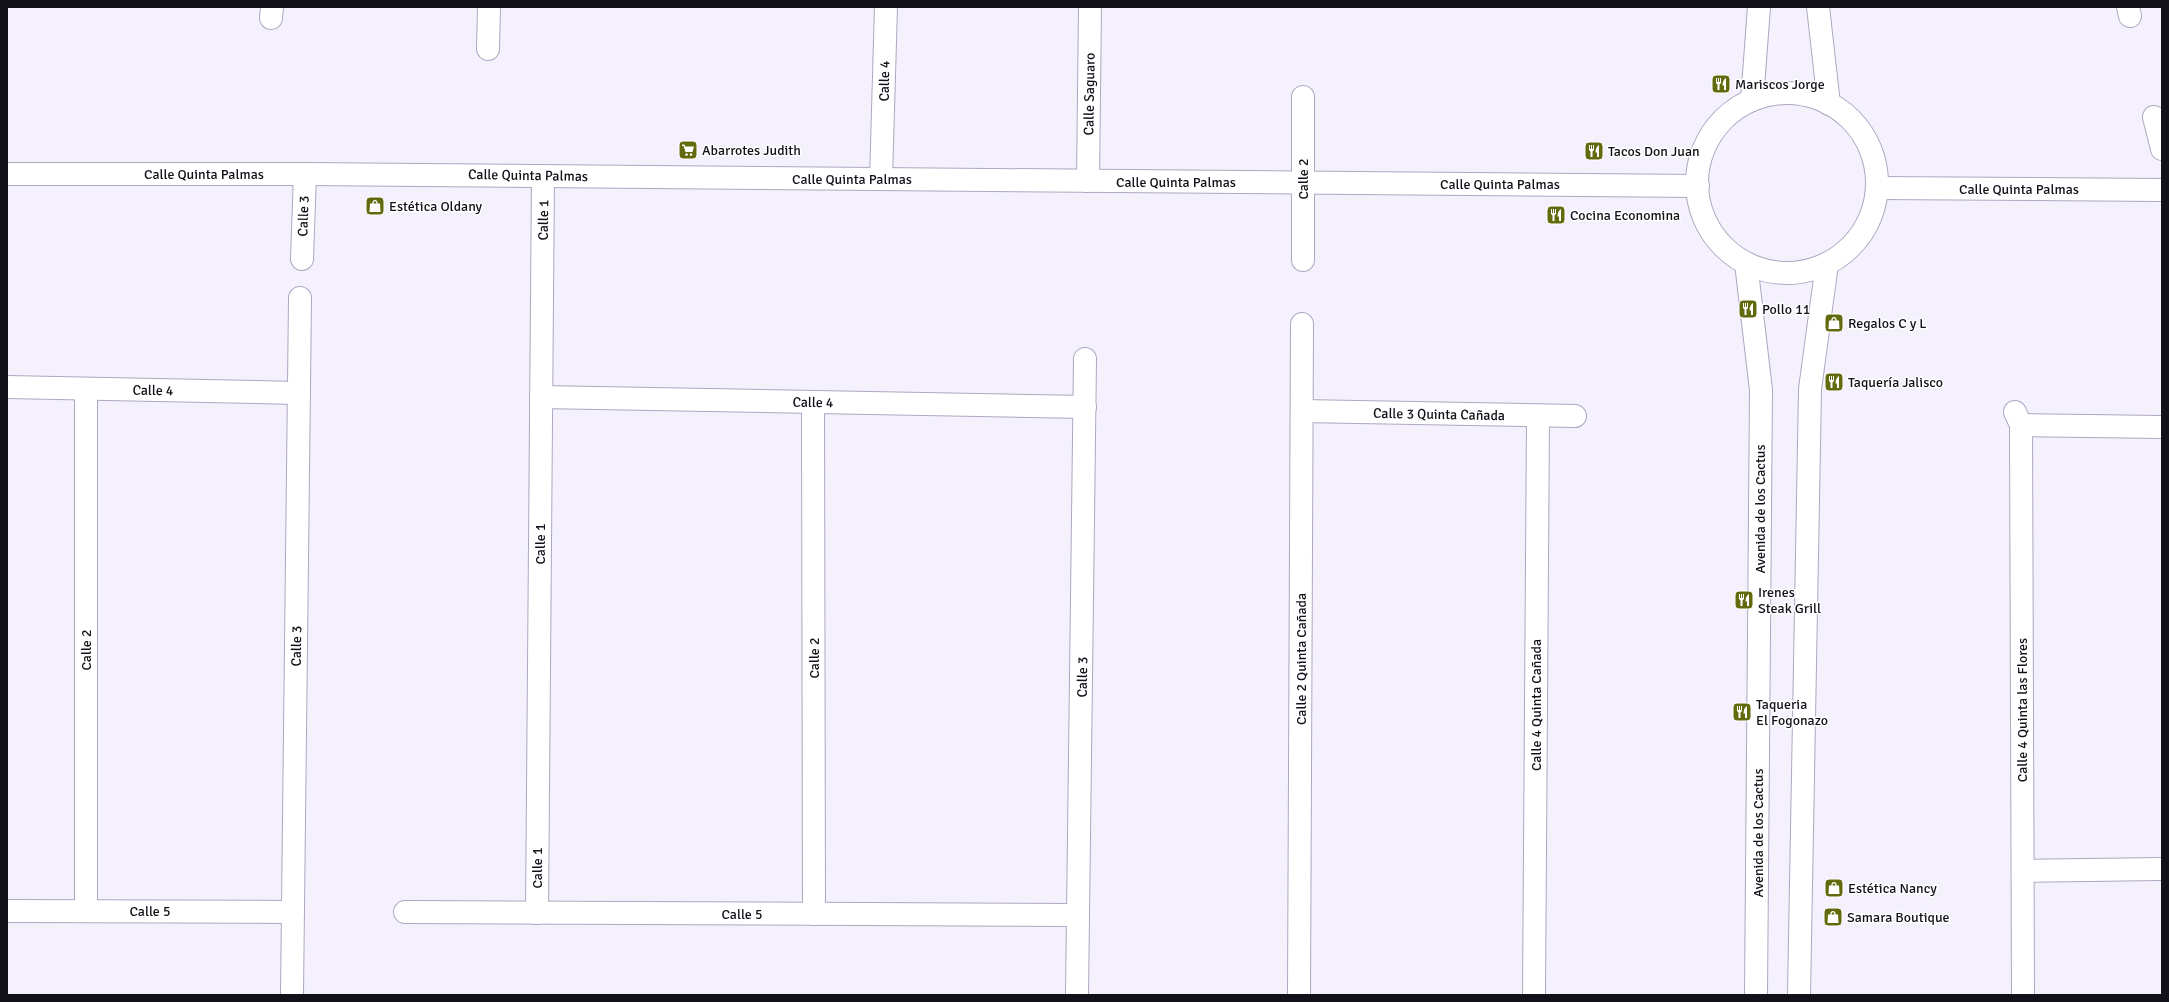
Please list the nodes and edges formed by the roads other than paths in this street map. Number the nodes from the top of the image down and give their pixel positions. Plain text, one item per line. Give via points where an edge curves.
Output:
1 (489, 7) edge
2 (886, 7) edge
3 (1090, 7) edge
4 (1759, 7) edge
5 (1818, 7) edge
6 (488, 49) dead end
7 (1303, 97) dead end
8 (1752, 100) junction
9 (1829, 104) junction
10 (2154, 117) dead end
11 (2162, 149) edge
12 (7, 174) edge
13 (305, 174) junction
14 (543, 176) junction
15 (881, 179) junction
16 (1088, 181) junction
17 (1303, 183) junction
18 (1698, 186) junction
19 (1877, 188) junction
20 (2162, 190) edge
21 (302, 259) dead end
22 (1303, 260) dead end
23 (1746, 263) junction
24 (1827, 264) junction
25 (300, 298) dead end
26 (1302, 324) dead end
27 (1085, 359) dead end
28 (7, 387) edge
29 (86, 389) junction
30 (299, 393) junction
31 (541, 397) junction
32 (813, 402) junction
33 (1085, 407) junction
34 (1302, 411) junction
35 (1538, 416) junction
36 (1575, 416) dead end
37 (2162, 427) edge
38 (2162, 869) edge
39 (2023, 871) junction
40 (7, 911) edge
41 (86, 911) junction
42 (293, 912) junction
43 (405, 912) dead end
44 (537, 913) junction
45 (814, 914) junction
46 (1078, 915) junction
47 (292, 994) edge
48 (1077, 995) edge
49 (1299, 995) edge
50 (1534, 995) edge
51 (1756, 995) edge
52 (1799, 995) edge
53 (2023, 995) edge

1 - 6 street
2 - 15 street, Calle 4
3 - 16 street, Calle Saguaro
4 - 8 street
5 - 9 street
7 - 17 street, Calle 2
8 - 9 street via 1784,93 1807,96
8 - 18 street via 1733,112 1713,133 1700,165
9 - 19 street via 1846,115 1860,130 1870,148
10 - 11 street
12 - 13 street, Calle Quinta Palmas
13 - 14 street, Calle Quinta Palmas
13 - 21 street, Calle 3
14 - 15 street, Calle Quinta Palmas
14 - 31 street, Calle 1
15 - 16 street, Calle Quinta Palmas
16 - 17 street, Calle Quinta Palmas
17 - 18 street, Calle Quinta Palmas
17 - 22 street, Calle 2
18 - 23 street via 1704,215 1710,229 1720,243
19 - 20 street, Calle Quinta Palmas
19 - 24 street via 1872,213 1862,232 1853,245
23 - 24 street via 1784,273 1812,270
23 - 51 street, Avenida de los Cactus via 1762,390
24 - 52 street via 1810,389
25 - 30 street, Calle 3
26 - 34 street, Calle 2 Quinta Cañada
27 - 33 street, Calle 3
28 - 29 street, Calle 4
29 - 30 street, Calle 4
29 - 41 street, Calle 2
30 - 42 street, Calle 3
31 - 32 street, Calle 4
31 - 44 street, Calle 1
32 - 33 street, Calle 4
32 - 45 street, Calle 2
33 - 46 street, Calle 3
34 - 35 street, Calle 3 Quinta Cañada
34 - 49 street, Calle 2 Quinta Cañada
35 - 36 street, Calle 3 Quinta Cañada
35 - 50 street, Calle 4 Quinta Cañada
37 - 39 street, Calle 4 Quinta las Flores via 2018,418
38 - 39 street
39 - 53 street, Calle 4 Quinta las Flores
40 - 41 street, Calle 5
41 - 42 street, Calle 5
42 - 47 street, Calle 3
43 - 44 street, Calle 5
44 - 45 street, Calle 5
45 - 46 street, Calle 5
46 - 48 street, Calle 3

